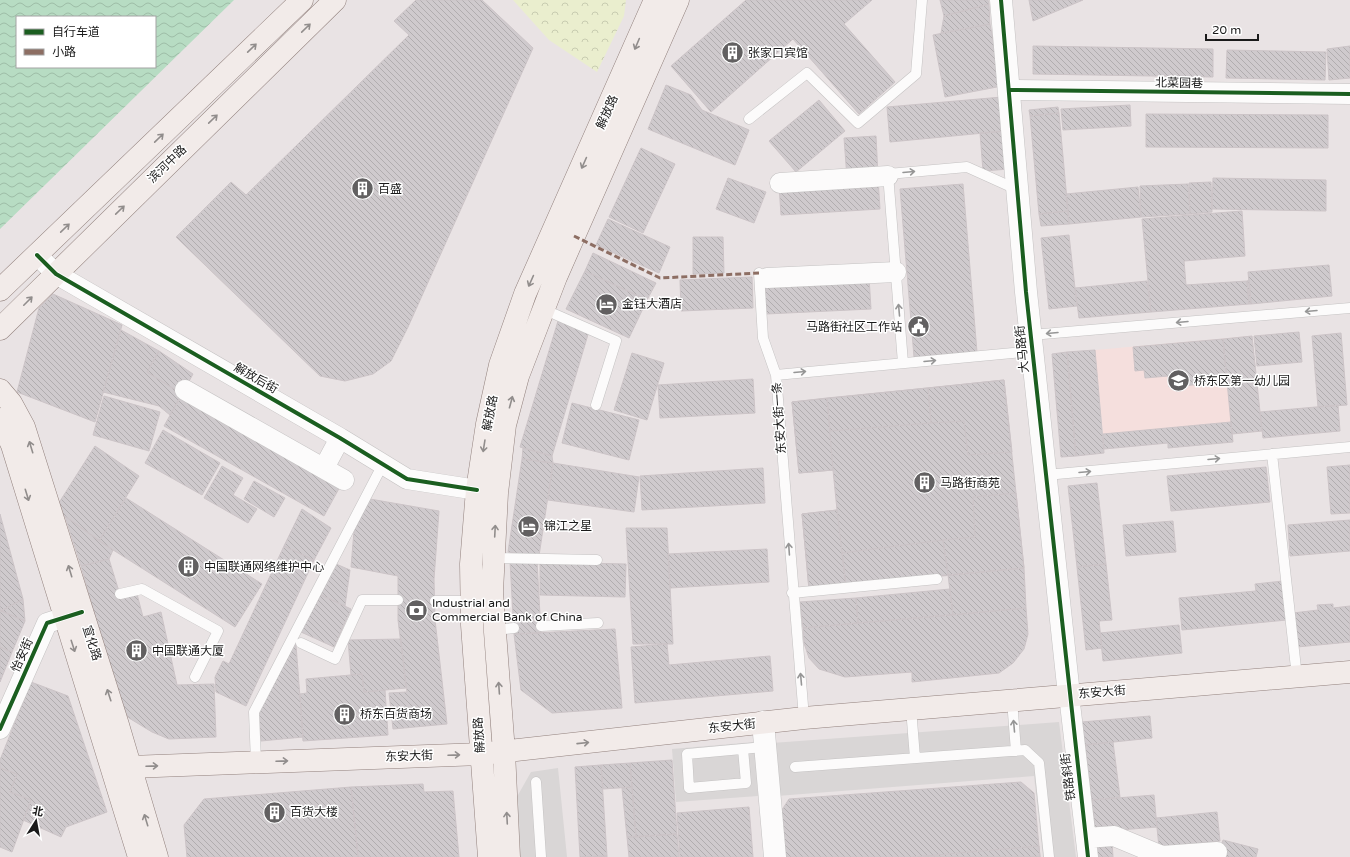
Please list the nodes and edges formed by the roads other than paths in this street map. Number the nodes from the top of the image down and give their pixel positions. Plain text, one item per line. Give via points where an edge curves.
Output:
1 (302, 0) edge
2 (334, 0) edge
3 (678, 0) edge
4 (922, 0) edge
5 (1001, 0) edge
6 (653, 3) edge
7 (1009, 90) junction
8 (1350, 94) edge
9 (749, 119) dead end
10 (888, 176) junction
11 (780, 183) dead end
12 (1018, 190) junction
13 (37, 255) junction
14 (896, 272) junction
15 (56, 274) junction
16 (763, 276) joint
17 (0, 290) edge
18 (1350, 308) edge
19 (543, 309) junction
20 (0, 329) edge
21 (1032, 343) junction
22 (903, 363) junction
23 (776, 375) junction
24 (0, 390) edge
25 (186, 390) dead end
26 (596, 405) dead end
27 (0, 418) edge
28 (340, 438) junction
29 (1350, 447) edge
30 (1272, 454) junction
31 (383, 464) junction
32 (324, 468) junction
33 (1046, 475) junction
34 (344, 480) dead end
35 (477, 490) junction
36 (494, 558) junction
37 (597, 560) dead end
38 (937, 579) dead end
39 (792, 593) junction
40 (120, 594) dead end
41 (398, 600) dead end
42 (435, 600) dead end
43 (471, 601) junction
44 (79, 609) junction
45 (598, 623) dead end
46 (541, 626) dead end
47 (301, 643) dead end
48 (1350, 672) edge
49 (1297, 677) junction
50 (195, 678) dead end
51 (1069, 695) junction
52 (1012, 700) junction
53 (911, 708) junction
54 (804, 718) junction
55 (763, 722) junction
56 (0, 729) edge
57 (765, 747) junction
58 (743, 749) junction
59 (1016, 751) junction
60 (504, 752) junction
61 (481, 754) junction
62 (915, 758) junction
63 (256, 762) junction
64 (795, 767) dead end
65 (122, 770) junction
66 (536, 782) dead end
67 (1087, 848) edge
68 (1131, 851) edge
69 (1217, 852) dead end
70 (139, 857) edge
71 (157, 857) edge
72 (489, 857) edge
73 (509, 857) edge
74 (541, 857) edge
75 (775, 857) edge
76 (1049, 857) edge

13 -> 1 main road, 滨河中路
15 -> 2 main road, 滨河中路
3 - 19 main road, 解放路
4 - 9 lane via 916,74 858,123 807,73
5 - 7 street, 大马路街
6 -> 35 main road, 解放路 via 525,294 500,365
7 - 8 street, 北菜园巷
7 - 12 street, 大马路街
10 - 11 street
10 -> 12 lane via 967,167
10 - 14 lane
12 - 21 street, 大马路街
13 - 15 street, 解放后街
13 - 17 main road, 滨河中路
14 - 16 street
22 -> 14 lane
20 -> 15 main road, 滨河中路
15 - 28 street, 解放后街
16 - 23 lane via 763,338
18 -> 21 lane, 东安大街一条
19 - 26 lane via 616,341
36 -> 19 main road, 解放路 via 497,494 505,425 518,376
22 -> 21 lane, 东安大街一条
21 - 33 street, 大马路街
23 -> 22 lane, 东安大街一条
39 -> 23 lane, 东安大街一条
44 -> 24 main road, 宣化路 via 24,426
25 - 32 street
27 -> 44 main road, 宣化路
28 - 31 street, 解放后街
28 - 32 street
29 - 30 lane
33 -> 30 lane
30 - 49 lane
31 - 35 street, 解放后街 via 407,479
31 - 63 lane via 254,712
32 - 34 street
33 - 51 street, 大马路街
35 - 43 main road, 解放路
36 - 37 lane
60 -> 36 main road, 解放路 via 504,629 492,592
38 - 39 lane
54 -> 39 lane, 东安大街一条
40 - 50 lane via 142,589 218,632
41 - 47 lane via 362,600 335,659
42 - 43 lane
43 - 61 main road, 解放路
44 - 56 street, 怡安街 via 47,623
44 - 65 main road, 宣化路
45 - 46 lane
48 - 49 main road, 东安大街
49 - 51 main road, 东安大街
51 - 52 main road, 东安大街
51 - 67 street, 铁路斜街
52 - 53 main road, 东安大街
59 -> 52 lane
53 - 54 main road, 东安大街
53 - 62 lane
54 - 55 main road, 东安大街
55 - 57 street
60 -> 55 main road, 东安大街
57 - 58 lane
57 - 75 street
58 - 58 lane via 687,754 689,788 746,783
59 - 62 lane
59 - 76 lane via 1025,750 1039,764
60 - 61 main road, 东安大街
73 -> 60 main road, 解放路
63 -> 61 main road, 东安大街
61 - 72 main road, 解放路
62 - 64 lane
65 -> 63 main road, 东安大街
65 - 70 main road, 宣化路
71 -> 65 main road, 宣化路
66 - 74 lane
67 - 68 street via 1114,836
68 - 69 street via 1162,856

